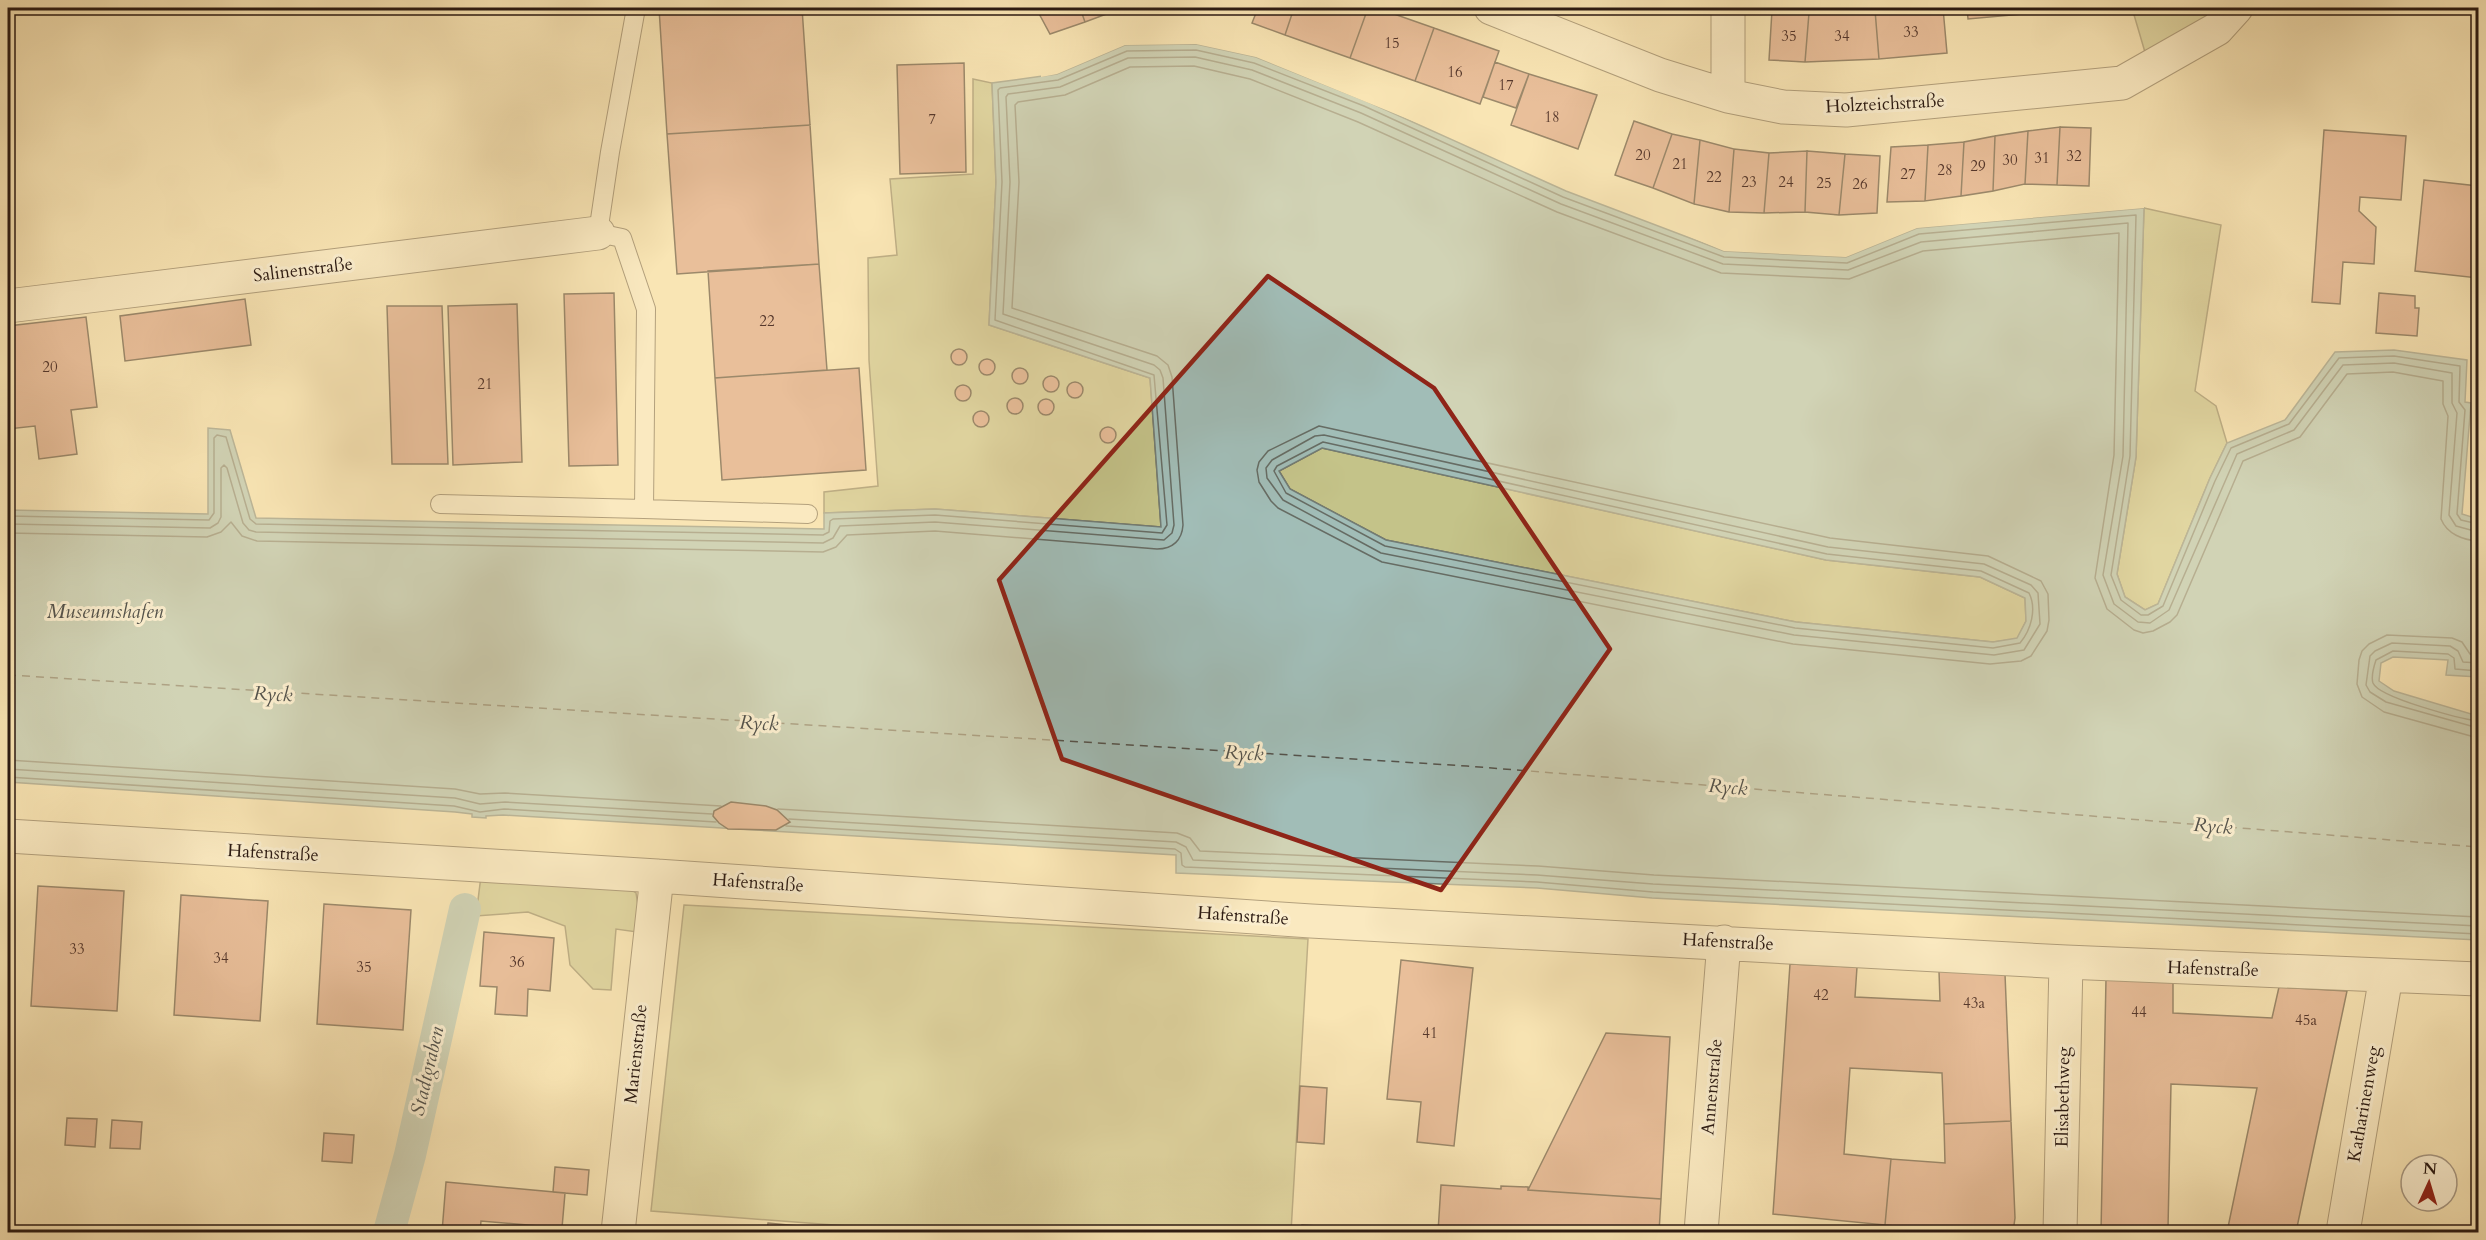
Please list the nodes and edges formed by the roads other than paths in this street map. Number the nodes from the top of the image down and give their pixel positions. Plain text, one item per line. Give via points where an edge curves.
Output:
1 (636, 8) edge
2 (1491, 8) edge
3 (1728, 8) edge
4 (2236, 8) edge
5 (1728, 96) junction
6 (598, 233) junction
7 (8, 306) edge
8 (440, 504) dead end
9 (644, 509) junction
10 (808, 514) dead end
11 (8, 836) edge
12 (657, 876) junction
13 (1724, 942) junction
14 (2066, 962) junction
15 (2386, 976) junction
16 (2478, 979) edge
17 (618, 1233) edge
18 (1701, 1233) edge
19 (2060, 1233) edge
20 (2343, 1233) edge

1 - 6 lane
2 - 5 street, Holzteichstraße via 1660,75
3 - 5 street
4 - 5 street, Holzteichstraße via 2217,29 2122,83 1846,110 1784,106
6 - 7 street, Salinenstraße
6 - 9 lane via 622,238 646,309
8 - 9 lane
9 - 10 lane
11 - 12 street, Hafenstraße
12 - 13 street, Hafenstraße via 1311,921
12 - 17 street, Marienstraße
13 - 14 street, Hafenstraße
13 - 18 street, Annenstraße
14 - 15 street, Hafenstraße
14 - 19 street, Elisabethweg
15 - 16 street, Hafenstraße
15 - 20 street, Katharinenweg

